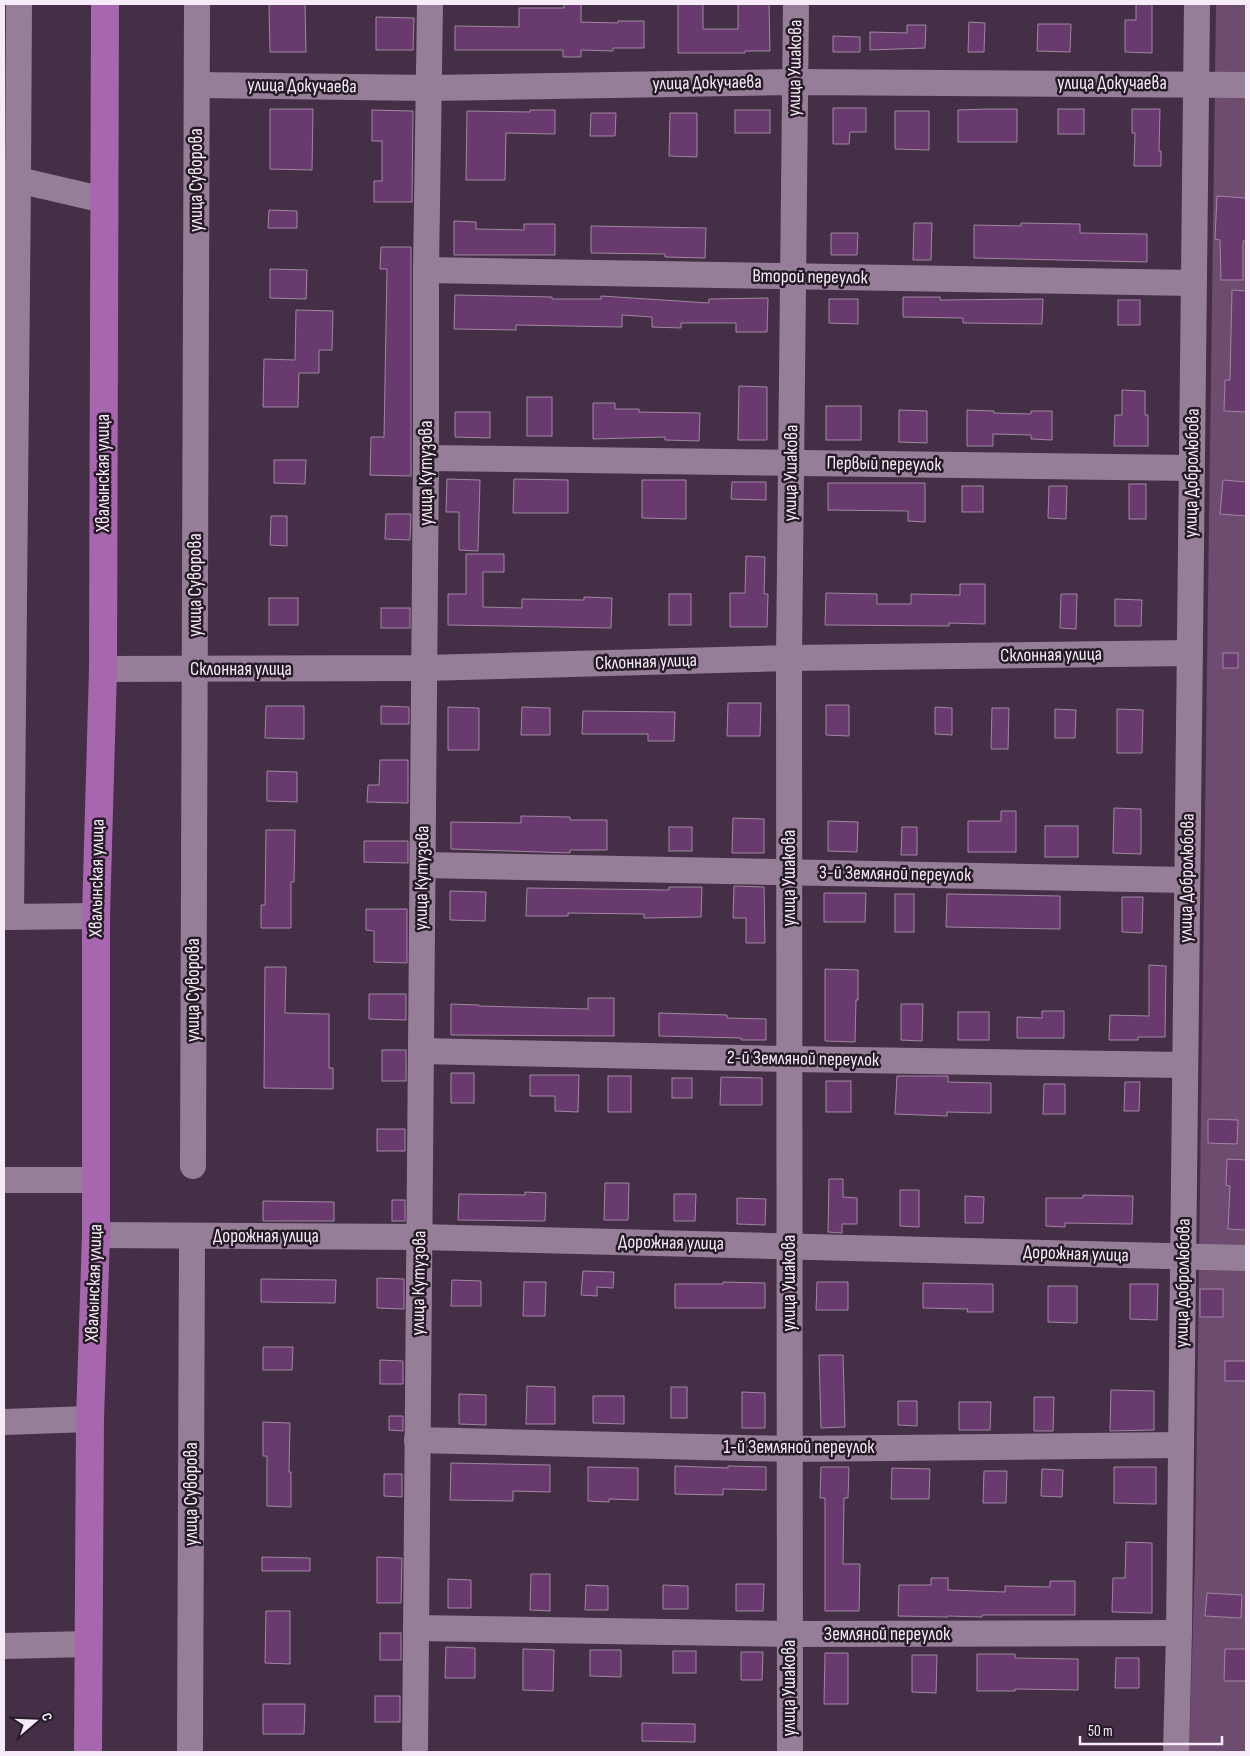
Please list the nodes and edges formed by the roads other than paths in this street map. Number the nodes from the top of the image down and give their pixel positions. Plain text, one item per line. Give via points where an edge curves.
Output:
1 (19, 4) edge
2 (105, 4) edge
3 (197, 4) edge
4 (430, 4) edge
5 (796, 4) edge
6 (1197, 4) edge
7 (795, 82) junction
8 (1196, 83) junction
9 (1246, 84) edge
10 (197, 85) junction
11 (429, 88) junction
12 (11, 179) edge
13 (104, 200) junction
14 (426, 270) junction
15 (793, 277) junction
16 (1194, 283) junction
17 (10, 412) edge
18 (426, 458) junction
19 (791, 463) junction
20 (1192, 468) junction
21 (9, 575) edge
22 (1190, 653) junction
23 (789, 658) junction
24 (424, 668) junction
25 (103, 669) junction
26 (195, 669) junction
27 (9, 672) edge
28 (423, 865) junction
29 (789, 871) junction
30 (1187, 880) junction
31 (96, 916) junction
32 (8, 917) edge
33 (421, 1051) junction
34 (789, 1059) junction
35 (1185, 1065) junction
36 (193, 1166) dead end
37 (4, 1180) edge
38 (96, 1180) junction
39 (96, 1236) junction
40 (192, 1236) junction
41 (419, 1237) junction
42 (789, 1246) junction
43 (1183, 1257) junction
44 (1246, 1258) edge
45 (90, 1419) junction
46 (4, 1422) edge
47 (417, 1440) junction
48 (1181, 1445) junction
49 (789, 1449) junction
50 (416, 1628) junction
51 (1178, 1633) junction
52 (789, 1634) junction
53 (88, 1644) junction
54 (4, 1646) edge
55 (88, 1752) edge
56 (190, 1752) edge
57 (415, 1752) edge
58 (790, 1752) edge
59 (1176, 1752) edge

1 - 12 street
2 - 13 main road, Хвалынская улица
3 - 10 street, улица Суворова
4 - 11 street, улица Кутузова
5 - 7 street, улица Ушакова
6 - 8 street, улица Добролюбова
7 - 8 street, улица Докучаева
7 - 11 street, улица Докучаева
7 - 15 street, улица Ушакова
8 - 9 street, улица Докучаева
8 - 16 street, улица Добролюбова
10 - 11 street, улица Докучаева
10 - 26 street, улица Суворова
11 - 14 street, улица Кутузова
12 - 13 street
12 - 17 street
13 - 25 main road, Хвалынская улица
14 - 15 street, Второй переулок
14 - 18 street, улица Кутузова
15 - 16 street, Второй переулок
15 - 19 street, улица Ушакова
16 - 20 street, улица Добролюбова
17 - 21 street
18 - 19 street, Первый переулок
18 - 24 street, улица Кутузова
19 - 20 street, Первый переулок
19 - 23 street, улица Ушакова
20 - 22 street, улица Добролюбова
21 - 27 street
22 - 23 street, Склонная улица
22 - 30 street, улица Добролюбова
23 - 24 street, Склонная улица
23 - 29 street, улица Ушакова
24 - 26 street, Склонная улица
24 - 28 street, улица Кутузова
25 - 26 street, Склонная улица
25 - 31 main road, Хвалынская улица
26 - 36 street, улица Суворова
27 - 32 street
28 - 29 street, 3-й Земляной переулок
28 - 33 street, улица Кутузова
29 - 30 street, 3-й Земляной переулок
29 - 34 street, улица Ушакова
30 - 35 street, улица Добролюбова
31 - 32 street
31 - 38 main road, Хвалынская улица
33 - 34 street, 2-й Земляной переулок
33 - 41 street, улица Кутузова
34 - 35 street, 2-й Земляной переулок
34 - 42 street, улица Ушакова
35 - 43 street, улица Добролюбова
37 - 38 street
38 - 39 main road, Хвалынская улица
39 - 40 street, Дорожная улица
39 - 45 main road, Хвалынская улица
40 - 41 street, Дорожная улица
40 - 56 street, улица Суворова
41 - 42 street, Дорожная улица
41 - 47 street, улица Кутузова
42 - 43 street, Дорожная улица
42 - 49 street, улица Ушакова
43 - 44 street, Дорожная улица
43 - 48 street, улица Добролюбова
45 - 46 street
45 - 53 main road, Хвалынская улица
47 - 49 street, 1-й Земляной переулок
47 - 50 street, улица Кутузова
48 - 49 street, 1-й Земляной переулок
48 - 51 street, улица Добролюбова
49 - 52 street, улица Ушакова
50 - 52 street, Земляной переулок
50 - 57 street, улица Кутузова
51 - 52 street, Земляной переулок
51 - 59 street, улица Добролюбова
52 - 58 street, улица Ушакова
53 - 54 street
53 - 55 main road, Хвалынская улица

